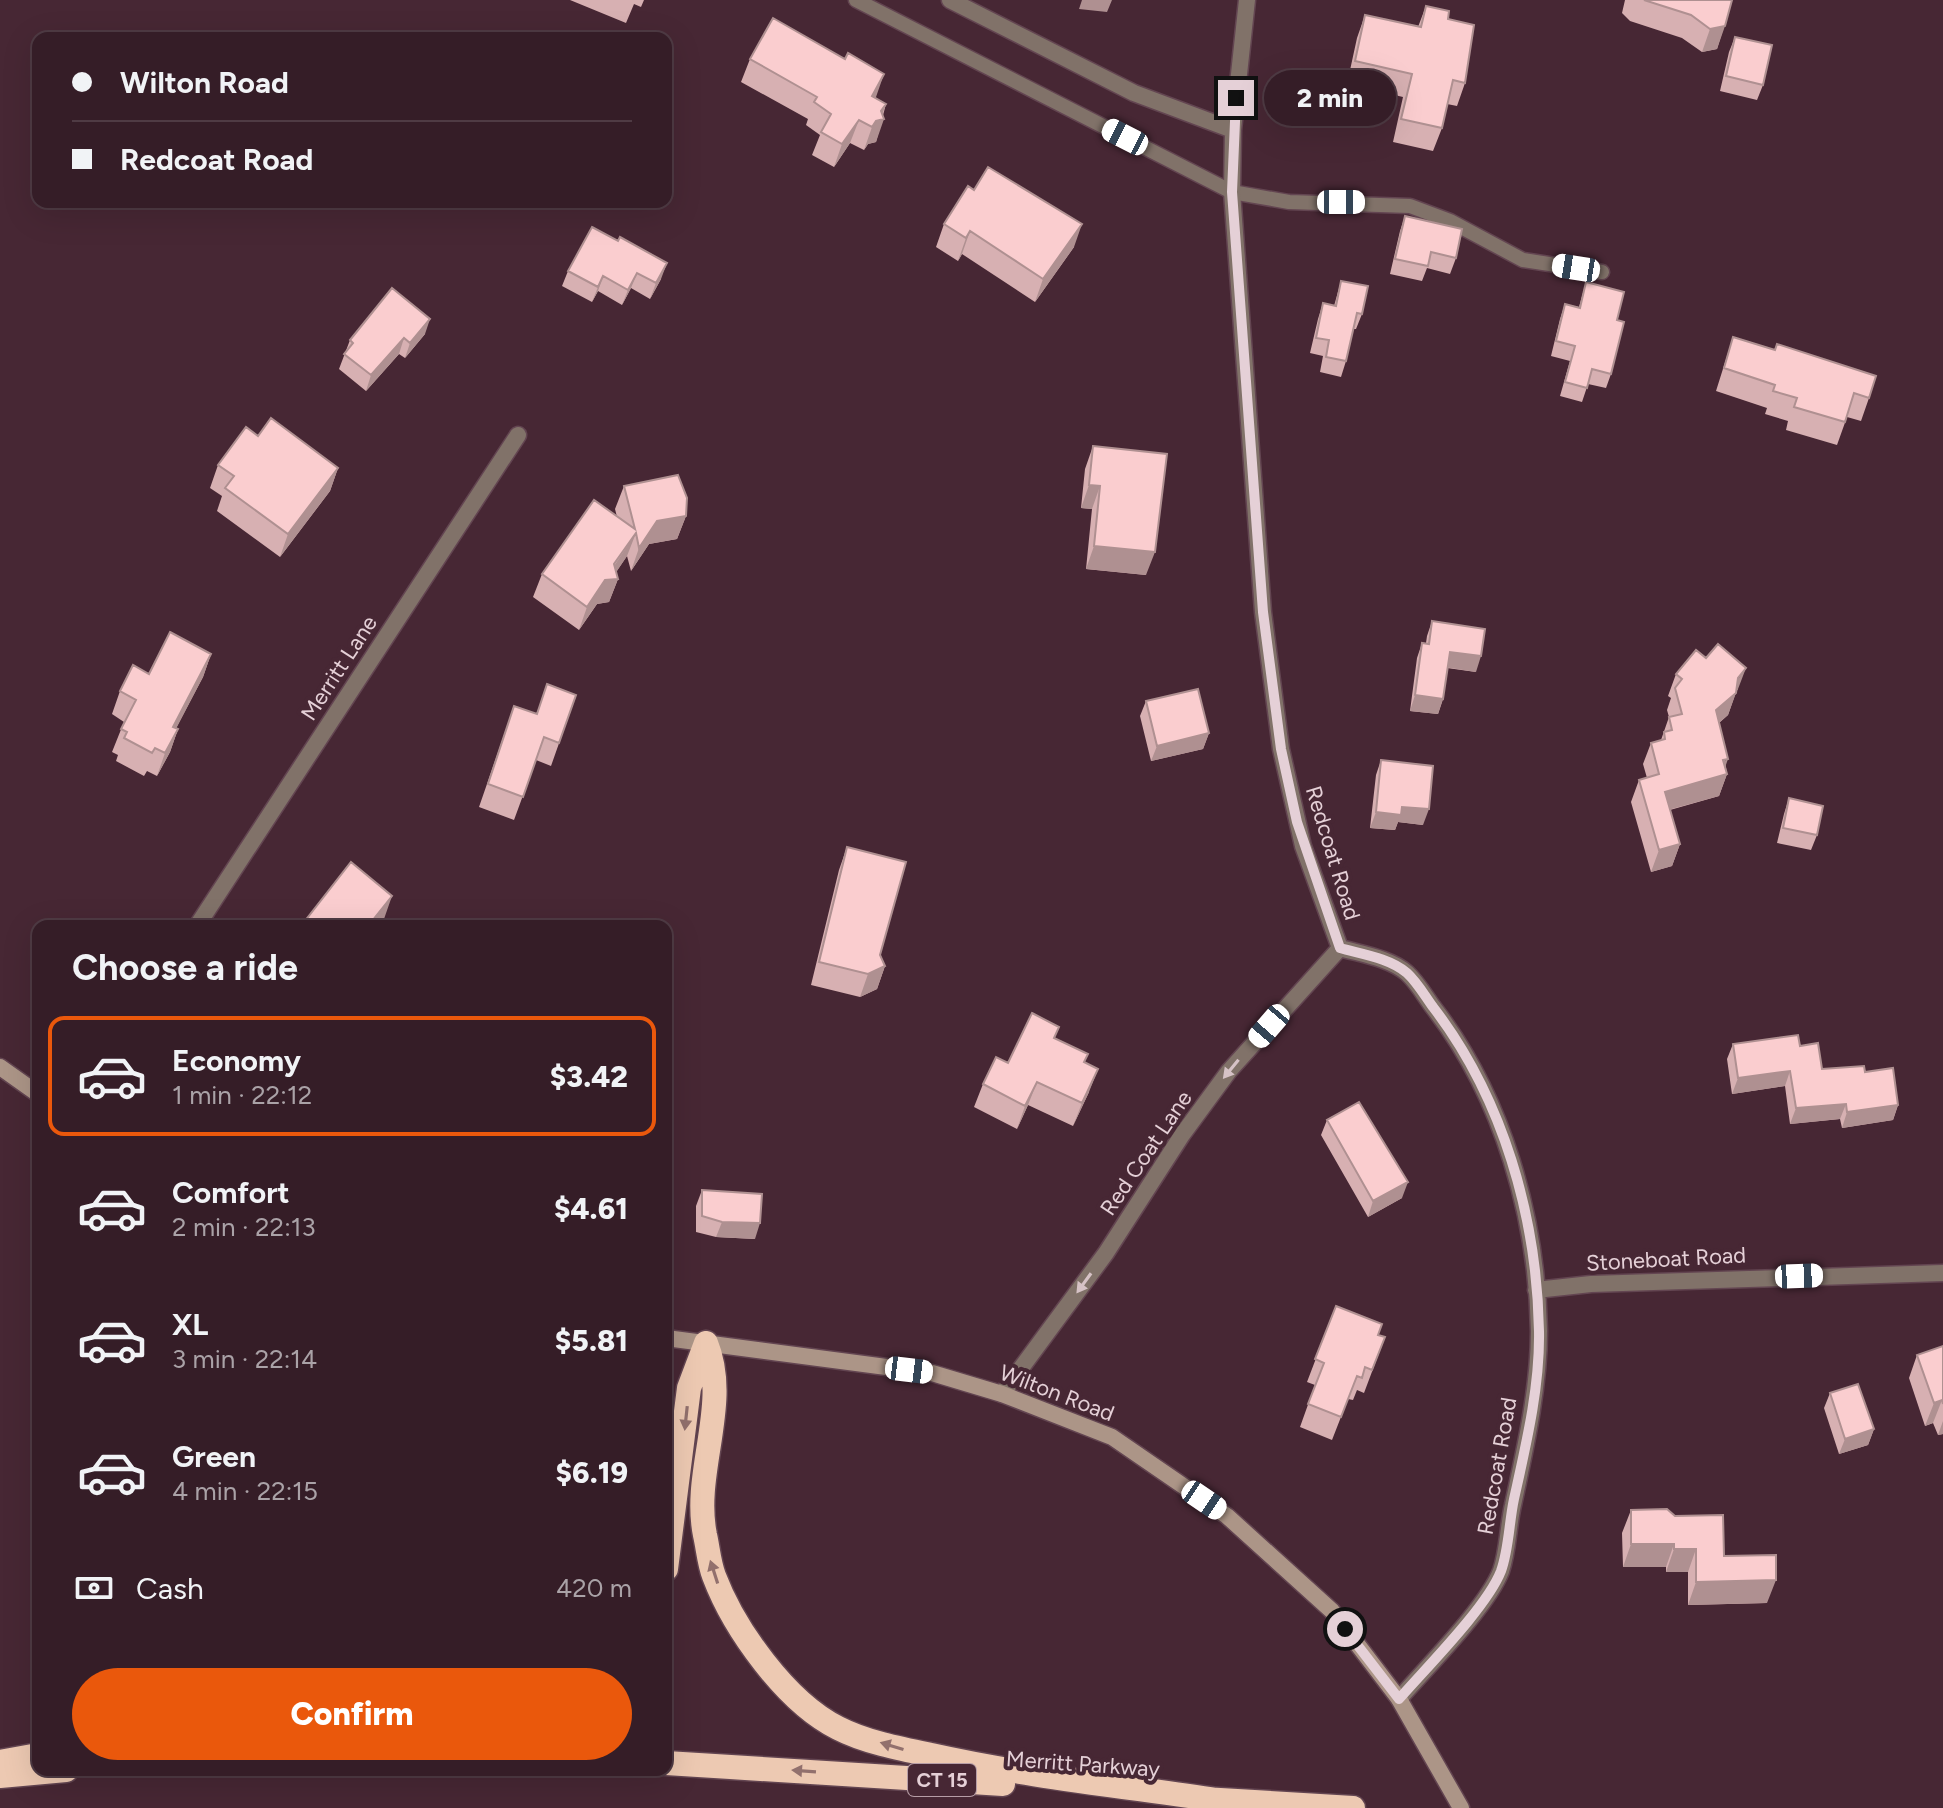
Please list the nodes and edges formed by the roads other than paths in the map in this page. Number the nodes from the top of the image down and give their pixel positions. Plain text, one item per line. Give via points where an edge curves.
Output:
1 (856, 0) edge
2 (950, 0) edge
3 (1247, 0) edge
4 (1233, 130) junction
5 (1232, 192) junction
6 (1602, 272) dead end
7 (518, 435) dead end
8 (201, 920) edge
9 (1340, 948) junction
10 (0, 1067) edge
11 (32, 1090) edge
12 (1943, 1273) edge
13 (1536, 1290) junction
14 (672, 1339) edge
15 (706, 1343) junction
16 (1002, 1394) junction
17 (672, 1522) edge
18 (1399, 1699) junction
19 (32, 1756) edge
20 (0, 1762) edge
21 (672, 1763) edge
22 (32, 1773) edge
23 (0, 1776) edge
24 (1217, 1800) junction
25 (1353, 1808) edge
26 (1461, 1808) edge

1 - 5 lane
2 - 4 street via 1134,93
3 - 4 street, Redcoat Road
4 - 5 street, Redcoat Road
5 - 6 lane via 1289,202 1410,206 1523,260
5 - 9 street, Redcoat Road via 1263,612 1281,749 1303,846
7 - 8 street, Merritt Lane
9 - 13 street, Redcoat Road via 1407,972 1473,1066 1518,1186
9 -> 16 street, Red Coat Lane via 1229,1071 1106,1253
10 - 11 main road
12 - 13 street, Stoneboat Road via 1605,1283
13 - 18 street, Redcoat Road via 1534,1379 1501,1572 1471,1616
14 - 15 main road, Wilton Road
15 - 16 main road, Wilton Road via 932,1373
15 -> 17 highway via 689,1388
24 -> 15 highway via 980,1766 901,1749 837,1728 782,1685 746,1636 713,1575 702,1520 715,1392
16 - 18 main road, Wilton Road via 1112,1437 1227,1516 1332,1611
18 - 26 main road, Wilton Road
19 - 20 highway
24 -> 21 highway, Merritt Parkway / CT 15
22 - 23 highway
24 - 25 highway, Merritt Parkway / CT 15

